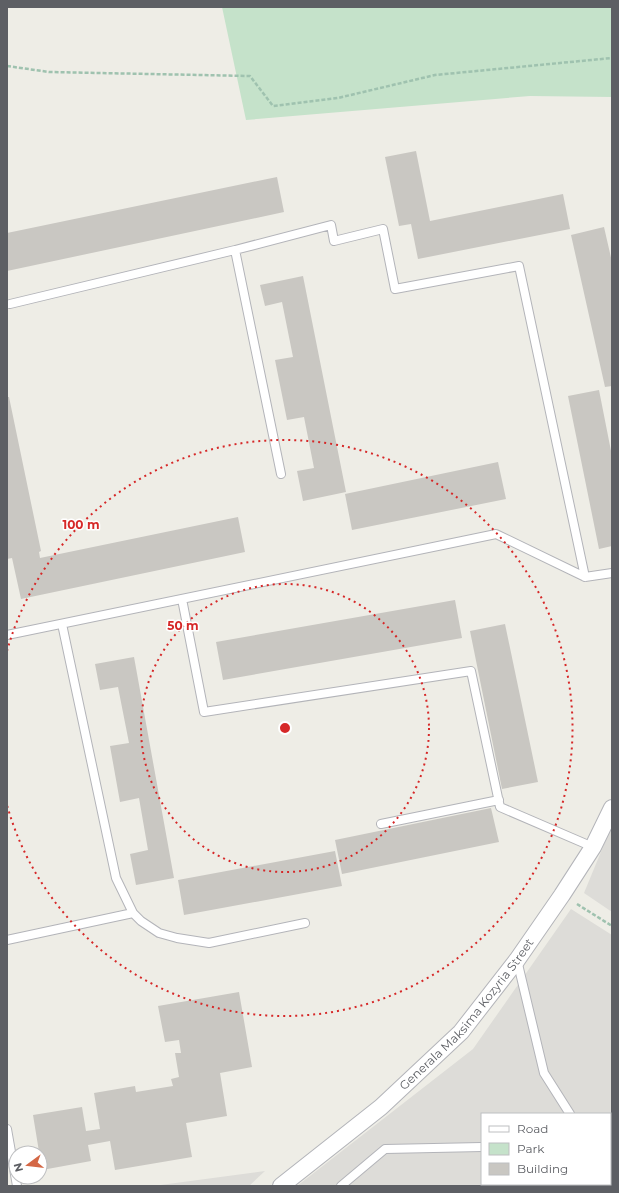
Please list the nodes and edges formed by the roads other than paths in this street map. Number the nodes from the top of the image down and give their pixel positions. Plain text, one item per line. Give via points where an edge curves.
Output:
1 (235, 250) junction
2 (10, 304) dead end
3 (281, 474) dead end
4 (612, 574) edge
5 (585, 577) junction
6 (182, 599) junction
7 (62, 624) junction
8 (7, 635) edge
9 (499, 800) junction
10 (612, 808) edge
11 (381, 824) dead end
12 (593, 848) junction
13 (133, 913) junction
14 (305, 923) dead end
15 (7, 940) edge
16 (517, 960) junction
17 (569, 1113) edge
18 (7, 1129) edge
19 (481, 1146) edge
20 (17, 1186) edge
21 (281, 1186) edge
22 (341, 1186) edge

1 - 2 lane
1 - 3 lane
1 - 5 lane via 331,225 334,241 383,229 395,289 519,266
4 - 5 lane
5 - 6 lane via 496,534
6 - 7 lane
6 - 9 lane via 204,712 471,671
7 - 8 lane
7 - 13 lane via 116,878
9 - 11 lane
9 - 12 lane via 500,807
10 - 12 street, Generala Maksima Kozyria Street
12 - 16 street, Generala Maksima Kozyria Street
13 - 14 lane via 159,933 210,943
13 - 15 lane
16 - 17 lane via 544,1072
16 - 21 street, Generala Maksima Kozyria Street via 461,1032 381,1107
18 - 20 lane
19 - 22 lane via 385,1148

